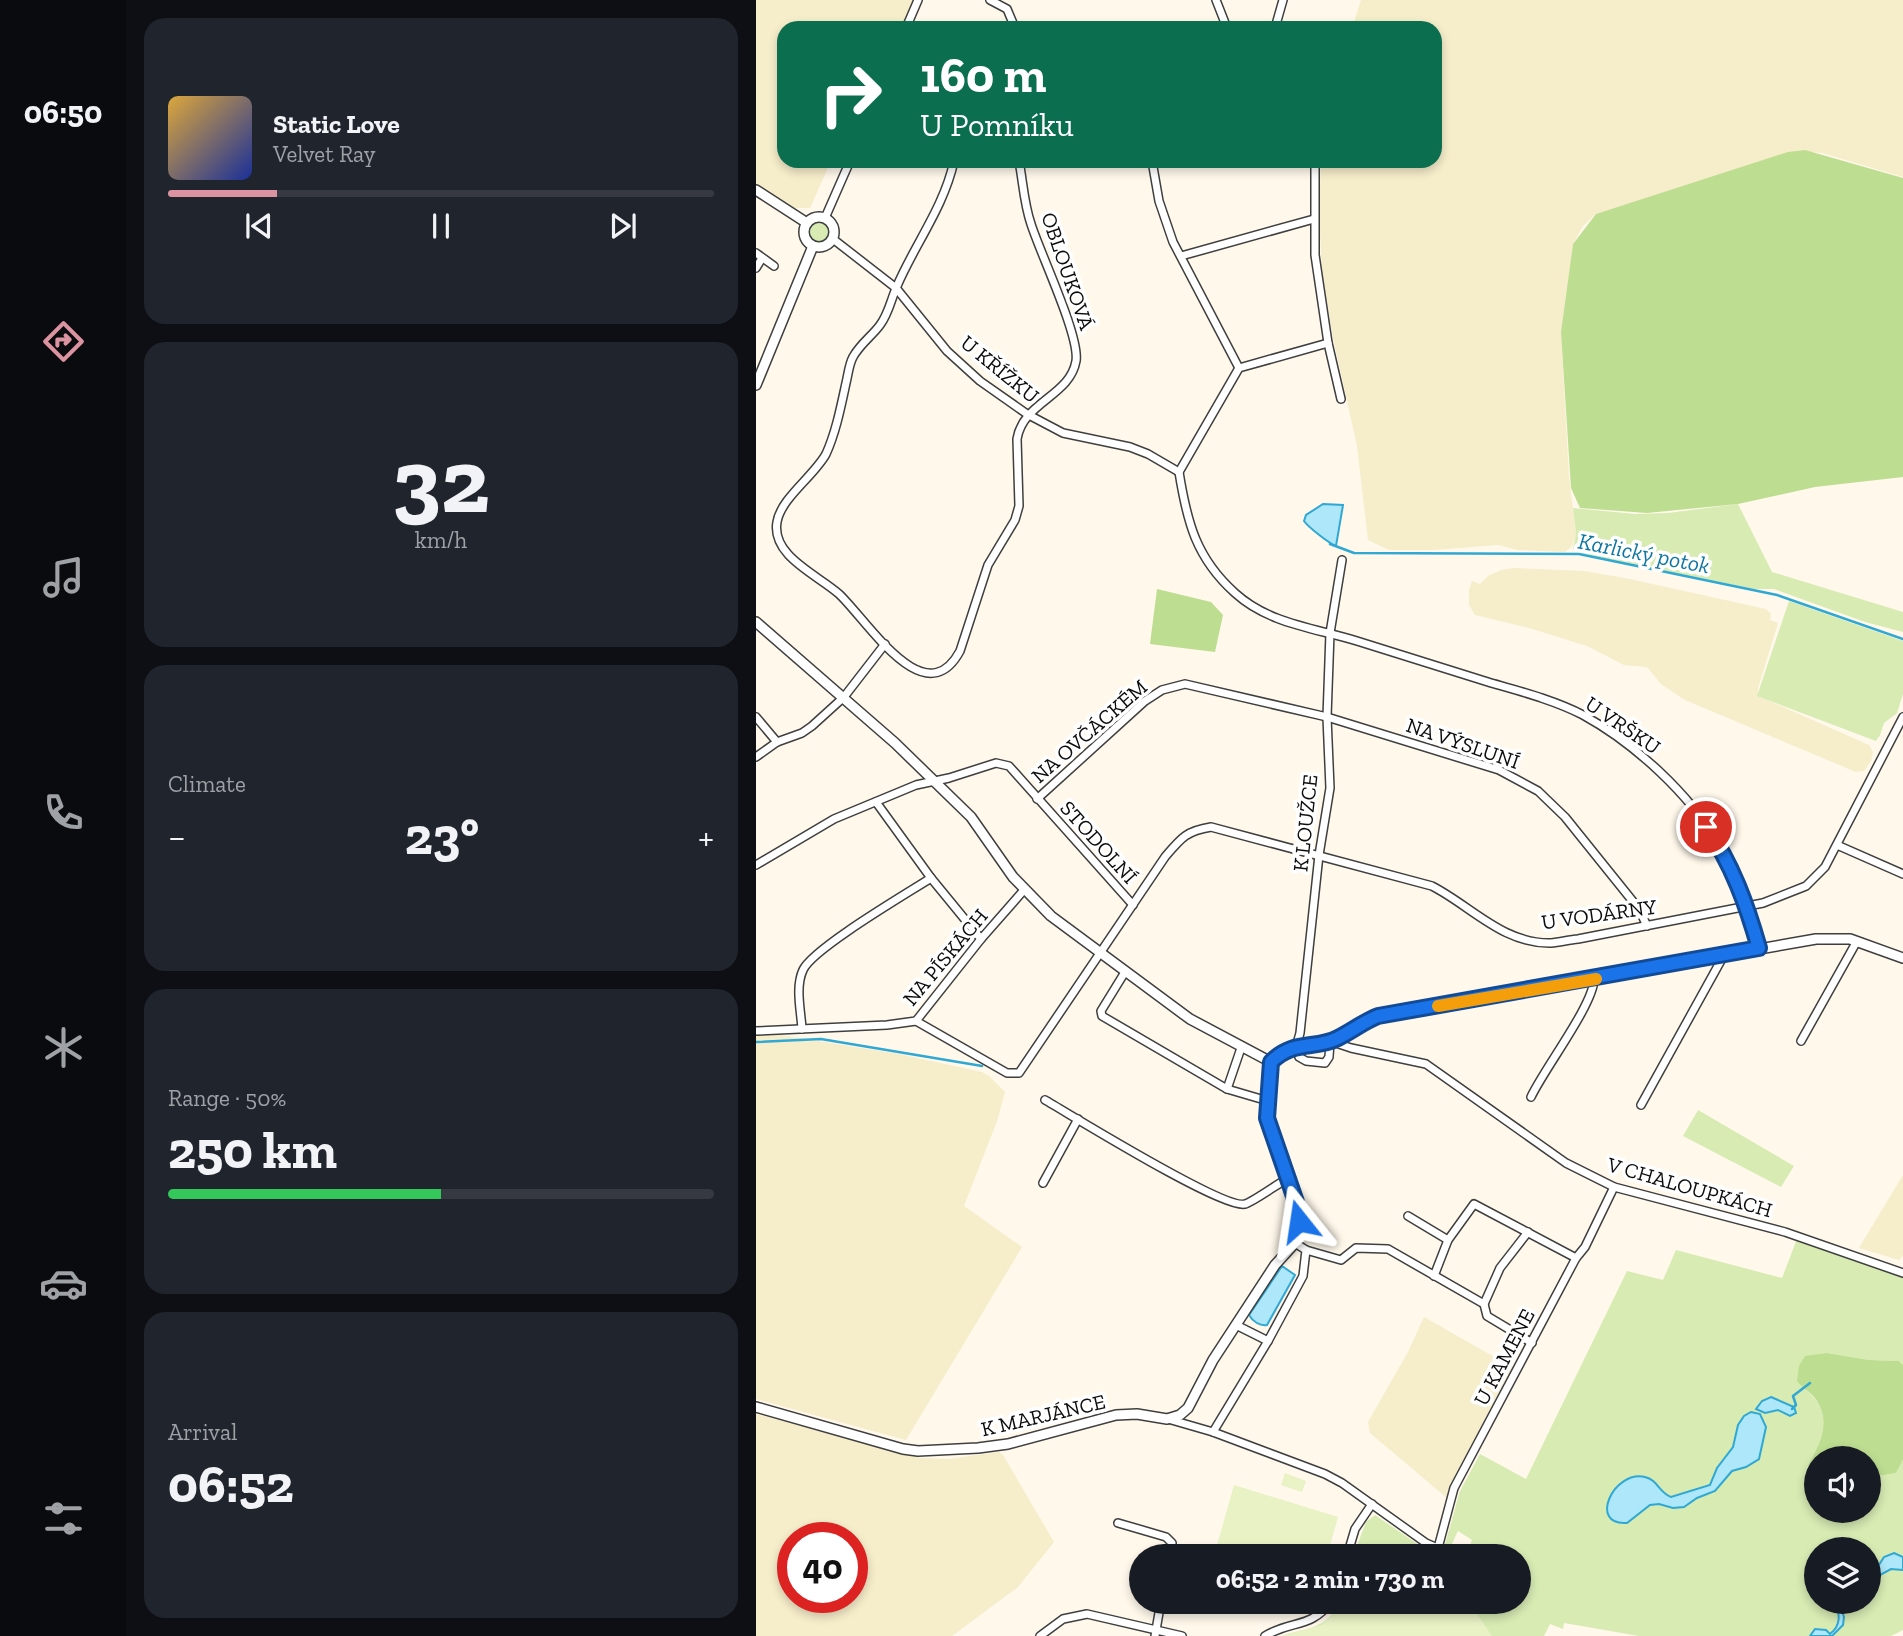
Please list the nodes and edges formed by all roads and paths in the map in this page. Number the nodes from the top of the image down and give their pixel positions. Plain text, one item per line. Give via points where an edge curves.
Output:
1 (918, 0) edge
2 (990, 0) edge
3 (1216, 0) edge
4 (1283, 0) edge
5 (909, 21) edge
6 (1012, 21) edge
7 (1224, 21) edge
8 (1277, 21) edge
9 (846, 168) edge
10 (952, 168) edge
11 (1020, 168) edge
12 (1153, 168) edge
13 (1315, 168) edge
14 (756, 190) edge
15 (825, 218) junction
16 (1314, 219) junction
17 (807, 223) junction
18 (833, 239) junction
19 (813, 246) junction
20 (759, 256) edge
21 (1181, 256) junction
22 (774, 266) dead end
23 (756, 268) edge
24 (895, 288) junction
25 (1328, 343) junction
26 (1239, 368) junction
27 (756, 385) edge
28 (1341, 399) dead end
29 (1027, 414) junction
30 (1178, 472) junction
31 (1342, 561) dead end
32 (756, 622) edge
33 (1330, 633) junction
34 (885, 644) junction
35 (844, 697) junction
36 (1327, 717) junction
37 (756, 718) edge
38 (1903, 718) edge
39 (777, 742) junction
40 (756, 757) edge
41 (934, 782) junction
42 (1037, 799) junction
43 (876, 802) junction
44 (1837, 845) junction
45 (1319, 855) junction
46 (756, 865) edge
47 (1903, 874) edge
48 (931, 878) junction
49 (1024, 890) junction
50 (1133, 905) junction
51 (1747, 906) junction
52 (1647, 926) junction
53 (981, 939) junction
54 (1857, 941) junction
55 (1759, 948) junction
56 (1100, 953) junction
57 (1724, 955) junction
58 (1903, 958) edge
59 (1125, 972) junction
60 (1594, 979) junction
61 (916, 1021) junction
62 (802, 1029) junction
63 (756, 1031) edge
64 (1330, 1041) junction
65 (1801, 1041) dead end
66 (1296, 1047) junction
67 (1241, 1048) junction
68 (1271, 1062) junction
69 (1227, 1089) junction
70 (1531, 1097) dead end
71 (1045, 1100) dead end
72 (1268, 1101) junction
73 (1641, 1105) dead end
74 (1078, 1119) junction
75 (1287, 1179) junction
76 (1043, 1183) dead end
77 (1614, 1187) junction
78 (1408, 1216) dead end
79 (1528, 1232) junction
80 (1448, 1240) junction
81 (1295, 1243) junction
82 (1306, 1250) junction
83 (1576, 1258) junction
84 (1903, 1273) edge
85 (1434, 1276) junction
86 (1484, 1304) junction
87 (1236, 1325) junction
88 (1268, 1341) junction
89 (1532, 1343) junction
90 (756, 1407) edge
91 (1167, 1419) junction
92 (1213, 1432) junction
93 (1372, 1504) junction
94 (1118, 1523) dead end
95 (1172, 1544) edge
96 (1351, 1544) edge
97 (1159, 1614) edge
98 (1322, 1614) edge
99 (1155, 1633) edge
100 (1040, 1636) edge
101 (1182, 1636) edge
102 (1265, 1636) edge

1 - 5 street
2 - 6 street via 1007,9
3 - 7 street
4 - 8 street
9 - 15 street
10 - 24 street via 943,195
11 - 29 street, OBLOUKOVÁ via 1030,221 1071,329 1077,359 1065,383
12 - 21 street via 1159,201
13 - 16 street
14 - 17 street
15 - 17 street via 815,217
15 - 18 street via 835,229
16 - 21 street
16 - 25 street
17 - 19 street via 804,236
18 - 19 street via 825,247
18 - 24 street, U KŘÍŽKU
19 - 27 street
20 - 22 street
20 - 23 street
21 - 26 street
24 - 29 street, U KŘÍŽKU via 947,351
24 - 34 street via 880,326 852,358 825,456 781,510 776,534 785,551 852,606
25 - 26 street
25 - 28 street
26 - 30 street
29 - 30 street, U KŘÍŽKU via 1063,433 1139,450
29 - 34 street via 1018,428 1016,520 988,565 953,663 926,674 906,665
30 - 33 street, U VRŠKU via 1188,522 1221,579 1237,595 1276,619
31 - 33 street, K LOUŽCE
32 - 35 street
33 - 36 street, K LOUŽCE
33 - 51 street, U VRŠKU via 1582,715 1659,771 1693,809 1719,845
34 - 35 street
35 - 39 street via 802,733
35 - 41 street
36 - 42 street, NA OVČÁCKÉM via 1185,684 1162,690
36 - 45 street, K LOUŽCE via 1329,788
36 - 52 street, NA VÝSLUNÍ via 1499,770 1538,791 1565,817 1639,909
37 - 39 street
38 - 44 street, U VODÁRNY
39 - 40 street
41 - 42 street, STODOLNÍ via 1003,763
41 - 43 street
41 - 49 street via 971,817
42 - 50 street, STODOLNÍ
43 - 46 street via 834,819
43 - 48 street
44 - 47 street
44 - 51 street, U VODÁRNY via 1825,867 1806,886
45 - 50 street, U VODÁRNY via 1210,827 1194,830 1182,836
45 - 52 street, U VODÁRNY via 1432,886 1494,928 1533,941 1550,943
45 - 66 street, K LOUŽCE
48 - 53 street
48 - 62 street via 808,962 799,982
49 - 53 street, NA PÍSKÁCH
49 - 56 street
50 - 56 street, U VODÁRNY
51 - 52 street, U VODÁRNY
51 - 55 street, U VRŠKU
53 - 61 street, NA PÍSKÁCH
54 - 55 street via 1816,939
54 - 58 street
54 - 65 street
55 - 57 street
56 - 59 street
56 - 61 street, U VODÁRNY via 1016,1074
57 - 60 street
57 - 73 street
59 - 67 street via 1190,1019
59 - 69 street via 1102,1016
60 - 64 street via 1378,1016
60 - 70 street via 1582,1012
61 - 62 street, NA PÍSKÁCH
62 - 63 street, NA PÍSKÁCH
64 - 66 street
64 - 66 street via 1325,1063 1306,1061
64 - 77 street, V CHALOUPKÁCH via 1426,1064 1566,1163
66 - 68 street
67 - 68 street
67 - 69 street
68 - 72 street
69 - 72 street
71 - 74 street
72 - 75 street via 1269,1127
74 - 75 street via 1233,1203 1245,1204
74 - 76 street
75 - 81 street via 1299,1212
77 - 83 street, U KAMENE
77 - 84 street, V CHALOUPKÁCH via 1785,1232
78 - 80 street
79 - 80 street via 1474,1204
79 - 83 street
79 - 86 street via 1500,1268
80 - 85 street
81 - 82 street
81 - 87 street
82 - 85 street via 1341,1260 1356,1248 1388,1249
82 - 88 street via 1303,1276
83 - 89 street, U KAMENE
85 - 86 street
86 - 89 street via 1487,1316
87 - 88 street
87 - 91 street via 1188,1408
88 - 92 street
89 - 93 street, U KAMENE via 1454,1488 1440,1549
90 - 91 street, K MARJÁNCE via 918,1451 1008,1444 1116,1415
91 - 92 street
92 - 93 street via 1317,1470
93 - 96 street
94 - 95 street via 1166,1537
97 - 99 street
98 - 102 street
99 - 100 street via 1087,1614 1063,1619
99 - 101 street

